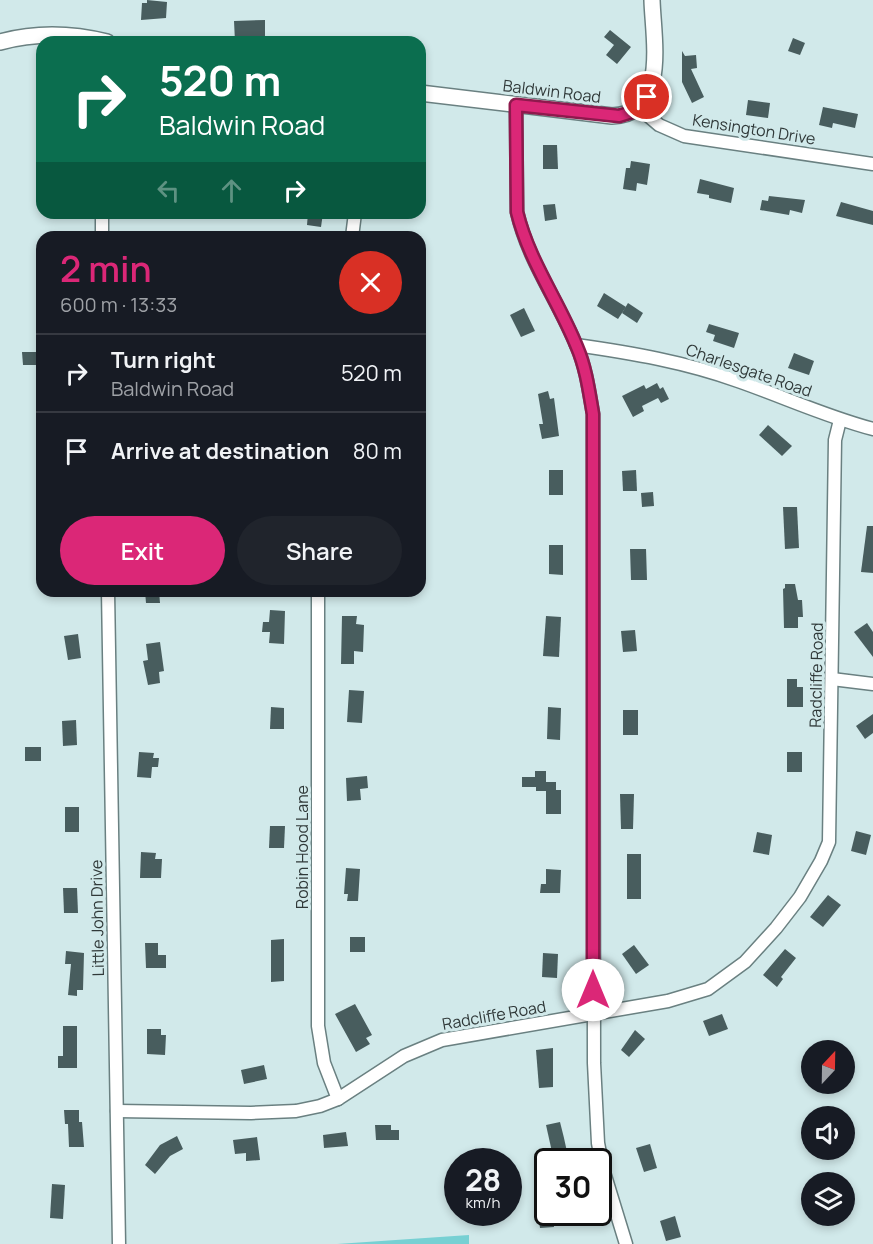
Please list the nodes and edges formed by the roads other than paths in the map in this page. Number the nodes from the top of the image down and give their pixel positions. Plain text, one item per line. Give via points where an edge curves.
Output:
1 (652, 0) edge
2 (36, 36) edge
3 (37, 36) edge
4 (63, 36) edge
5 (0, 42) edge
6 (426, 94) edge
7 (516, 105) junction
8 (638, 107) junction
9 (873, 164) edge
10 (576, 345) junction
11 (840, 420) junction
12 (873, 429) edge
13 (108, 597) edge
14 (318, 597) edge
15 (832, 679) junction
16 (873, 684) edge
17 (593, 1014) junction
18 (338, 1099) junction
19 (117, 1111) junction
20 (118, 1244) edge
21 (626, 1244) edge

1 - 8 street via 653,76 647,97
2 - 5 street
3 - 4 street
6 - 7 street, Baldwin Road
7 - 8 street, Baldwin Road via 612,116
7 - 10 street via 520,228
8 - 9 street, Kensington Drive via 659,125 684,136
10 - 11 street, Charlesgate Road via 680,363 740,381
10 - 17 street via 593,414
11 - 12 street, Charlesgate Road
11 - 15 street, Radcliffe Road via 835,440
13 - 19 street, Little John Drive
14 - 18 street, Robin Hood Lane via 318,1026 324,1062
15 - 16 street
15 - 17 street, Radcliffe Road via 829,842 800,897 745,962 708,989 668,1001
17 - 18 street, Radcliffe Road via 442,1040 404,1056
17 - 21 street via 598,1143
18 - 19 street, Radcliffe Road via 296,1111
19 - 20 street, Little John Drive

